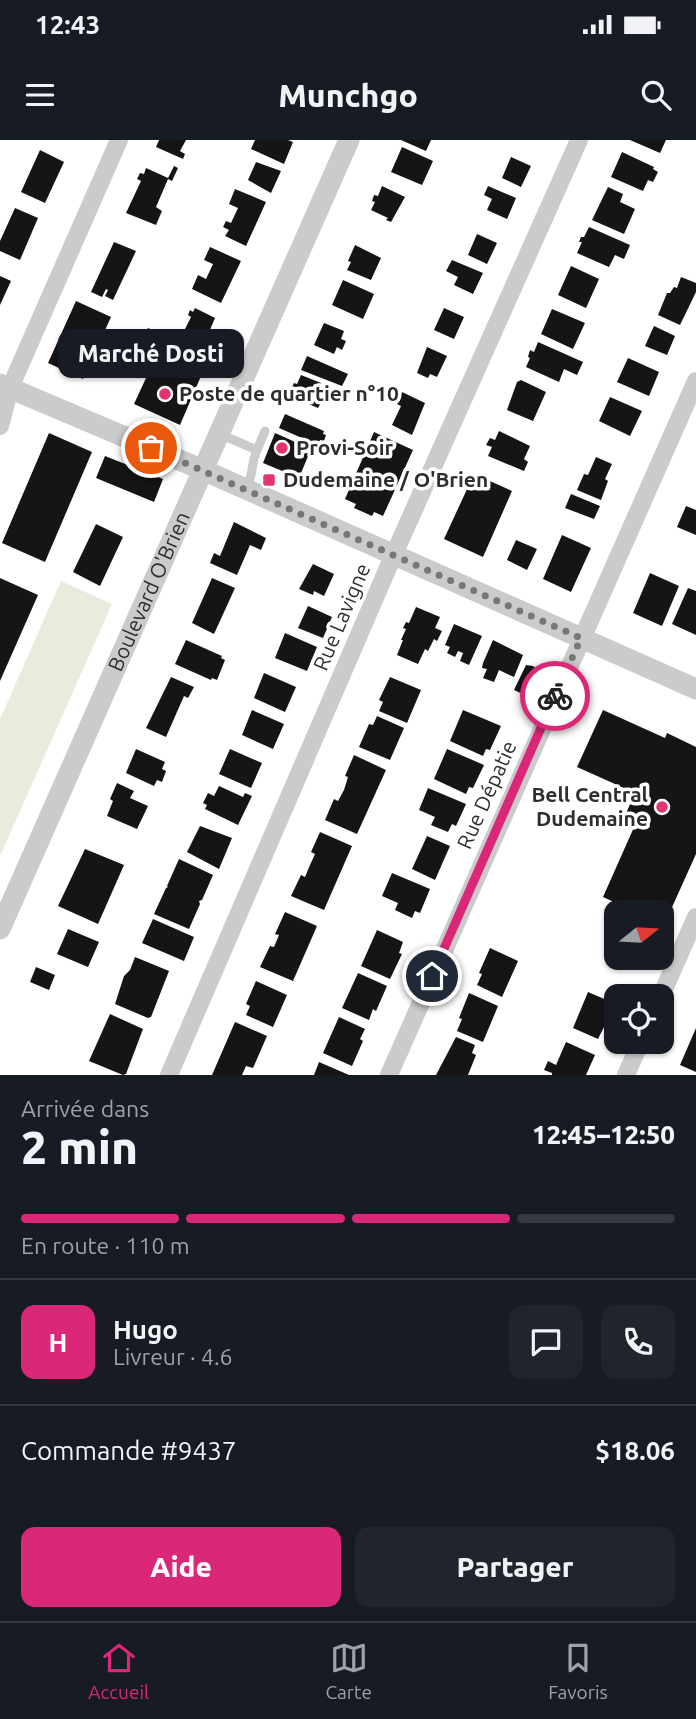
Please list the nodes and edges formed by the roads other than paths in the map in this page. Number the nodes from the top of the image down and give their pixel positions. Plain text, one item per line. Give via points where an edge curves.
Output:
1 (119, 140) edge
2 (349, 140) edge
3 (579, 140) edge
4 (696, 381) edge
5 (5, 386) edge
6 (0, 426) edge
7 (265, 431) dead end
8 (219, 434) junction
9 (257, 450) junction
10 (203, 470) junction
11 (246, 489) junction
12 (393, 556) junction
13 (581, 638) junction
14 (696, 689) edge
15 (696, 917) edge
16 (0, 929) edge
17 (666, 984) edge
18 (635, 1054) edge
19 (169, 1075) edge
20 (389, 1075) edge
21 (626, 1075) edge

1 - 5 street
2 - 8 street, Boulevard O'Brien
3 - 12 street, Rue Lavigne
4 - 13 street, Rue Dépatie
5 - 6 street
5 - 10 street
7 - 9 lane
8 - 9 lane
8 - 10 street, Boulevard O'Brien
9 - 11 lane
10 - 11 street
10 - 16 street, Boulevard O'Brien
11 - 12 street
12 - 13 street
12 - 19 street, Rue Lavigne
13 - 14 street
13 - 20 street, Rue Dépatie
15 - 17 street
18 - 21 street

